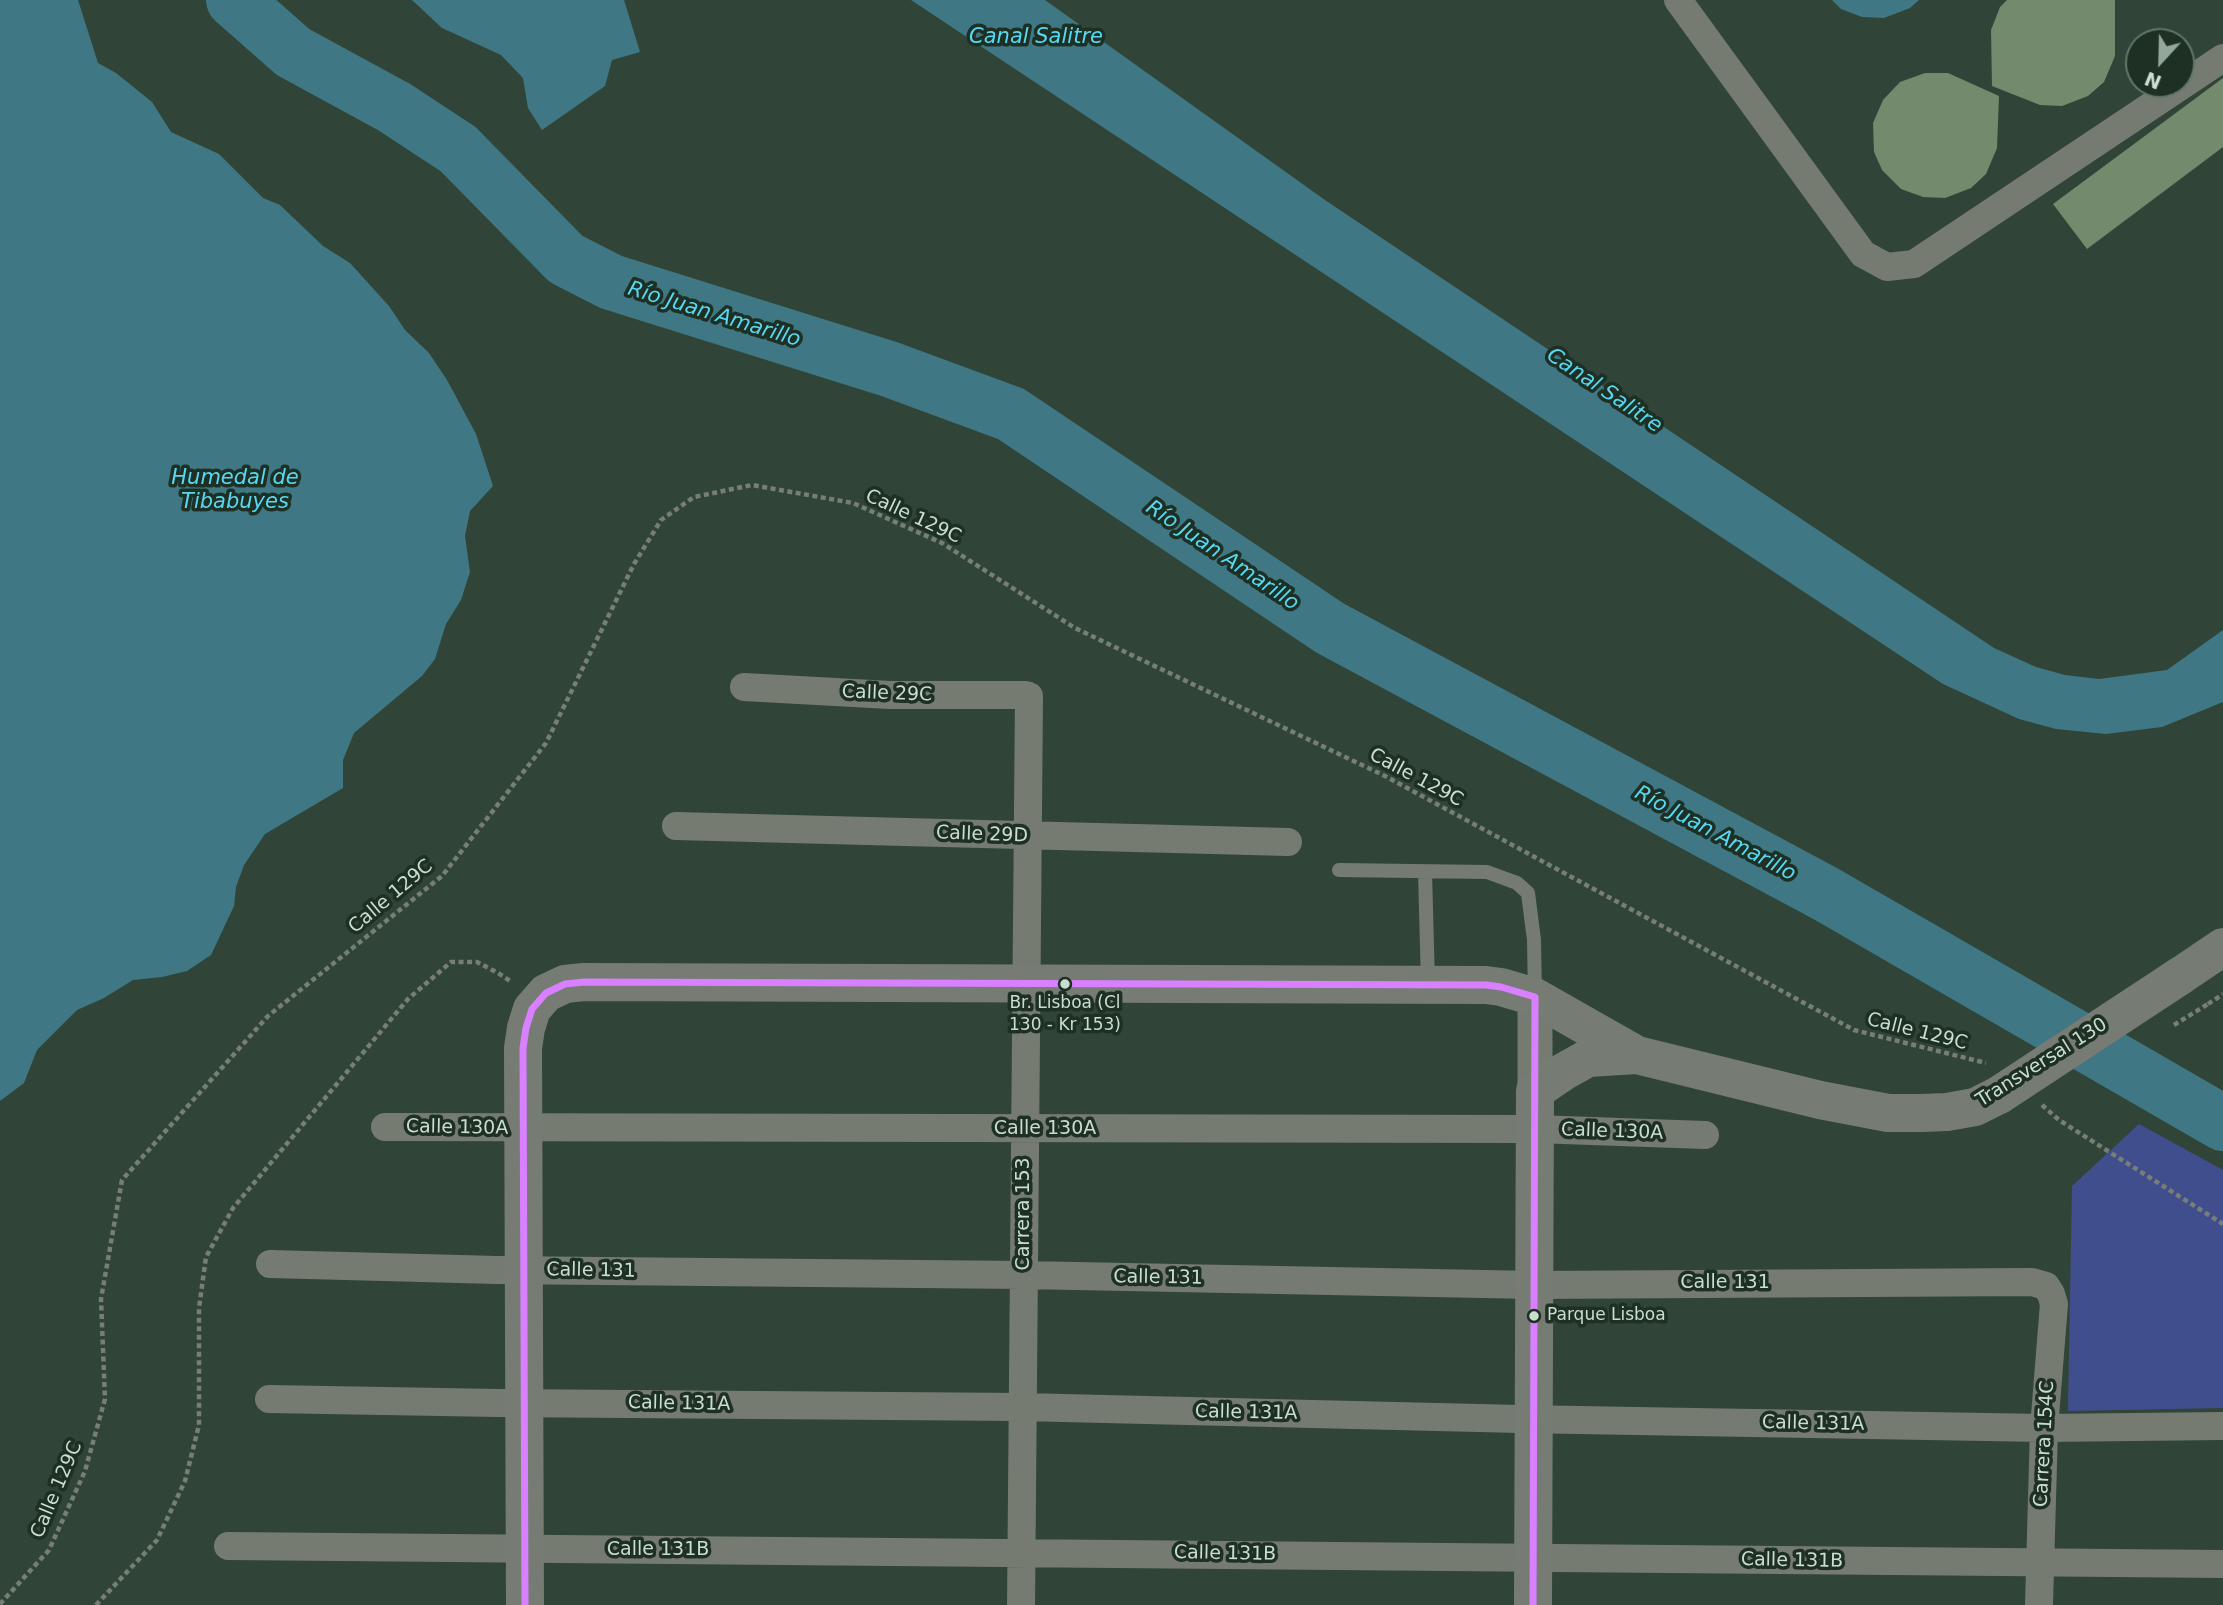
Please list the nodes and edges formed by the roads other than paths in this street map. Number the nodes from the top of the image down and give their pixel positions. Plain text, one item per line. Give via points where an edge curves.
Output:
1 (1679, 0) edge
2 (2223, 58) edge
3 (744, 687) dead end
4 (1029, 696) joint
5 (676, 826) dead end
6 (1028, 836) junction
7 (1288, 842) dead end
8 (1339, 870) dead end
9 (1425, 872) junction
10 (2223, 947) edge
11 (1026, 983) junction
12 (1428, 985) junction
13 (1535, 997) junction
14 (1637, 1055) junction
15 (1535, 1091) junction
16 (385, 1128) dead end
17 (523, 1129) junction
18 (1025, 1129) junction
19 (1535, 1129) junction
20 (1705, 1135) dead end
21 (270, 1264) dead end
22 (523, 1270) junction
23 (1024, 1275) junction
24 (1534, 1285) junction
25 (2046, 1286) joint
26 (269, 1399) dead end
27 (524, 1403) junction
28 (1022, 1407) junction
29 (1534, 1419) junction
30 (2223, 1426) edge
31 (2044, 1428) junction
32 (228, 1546) dead end
33 (524, 1549) junction
34 (1021, 1552) junction
35 (1533, 1558) junction
36 (2040, 1563) junction
37 (2223, 1564) edge
38 (525, 1605) edge
39 (1021, 1605) edge
40 (1533, 1605) edge
41 (2039, 1605) edge

1 - 2 street via 1863,254 1887,267 1914,264
3 - 4 street, Calle 29C
4 - 6 street, Carrera 153
5 - 6 street, Calle 29D
6 - 7 street, Calle 29D
6 - 11 street, Carrera 153
8 - 9 lane
9 - 12 lane
9 - 13 lane via 1487,872 1528,892
10 - 14 main road, Transversal 130, bridge via 1999,1081 1975,1107 1888,1113
11 - 12 main road, Transversal 130
11 - 17 main road, Transversal 130 via 565,984 546,993 532,1009 526,1028
11 - 18 street, Carrera 153
12 - 13 main road, Transversal 130 via 1501,987
13 - 14 main road, Transversal 130
13 - 15 street
14 - 15 main road, Transversal 130 via 1588,1058
15 - 19 main road
16 - 17 street, Calle 130A
17 - 18 street, Calle 130A
17 - 22 main road
18 - 19 street, Calle 130A
18 - 23 street, Carrera 153
19 - 20 street, Calle 130A
19 - 24 main road
21 - 22 street, Calle 131
22 - 23 street, Calle 131
22 - 27 main road
23 - 24 street, Calle 131
23 - 28 street, Carrera 153
24 - 25 street, Calle 131 via 2014,1281
24 - 29 main road
25 - 31 street, Carrera 154C via 2054,1304
26 - 27 street, Calle 131A
27 - 28 street, Calle 131A
27 - 33 main road
28 - 29 street, Calle 131A
28 - 34 street, Carrera 153
29 - 31 street, Calle 131A
29 - 35 main road
30 - 31 street, Calle 131A
31 - 36 street, Carrera 154C
32 - 33 street, Calle 131B
33 - 34 street, Calle 131B
33 - 38 main road
34 - 35 street, Calle 131B
34 - 39 street, Carrera 153
35 - 36 street, Calle 131B
35 - 40 main road
36 - 37 street, Calle 131B
36 - 41 street, Carrera 154C

